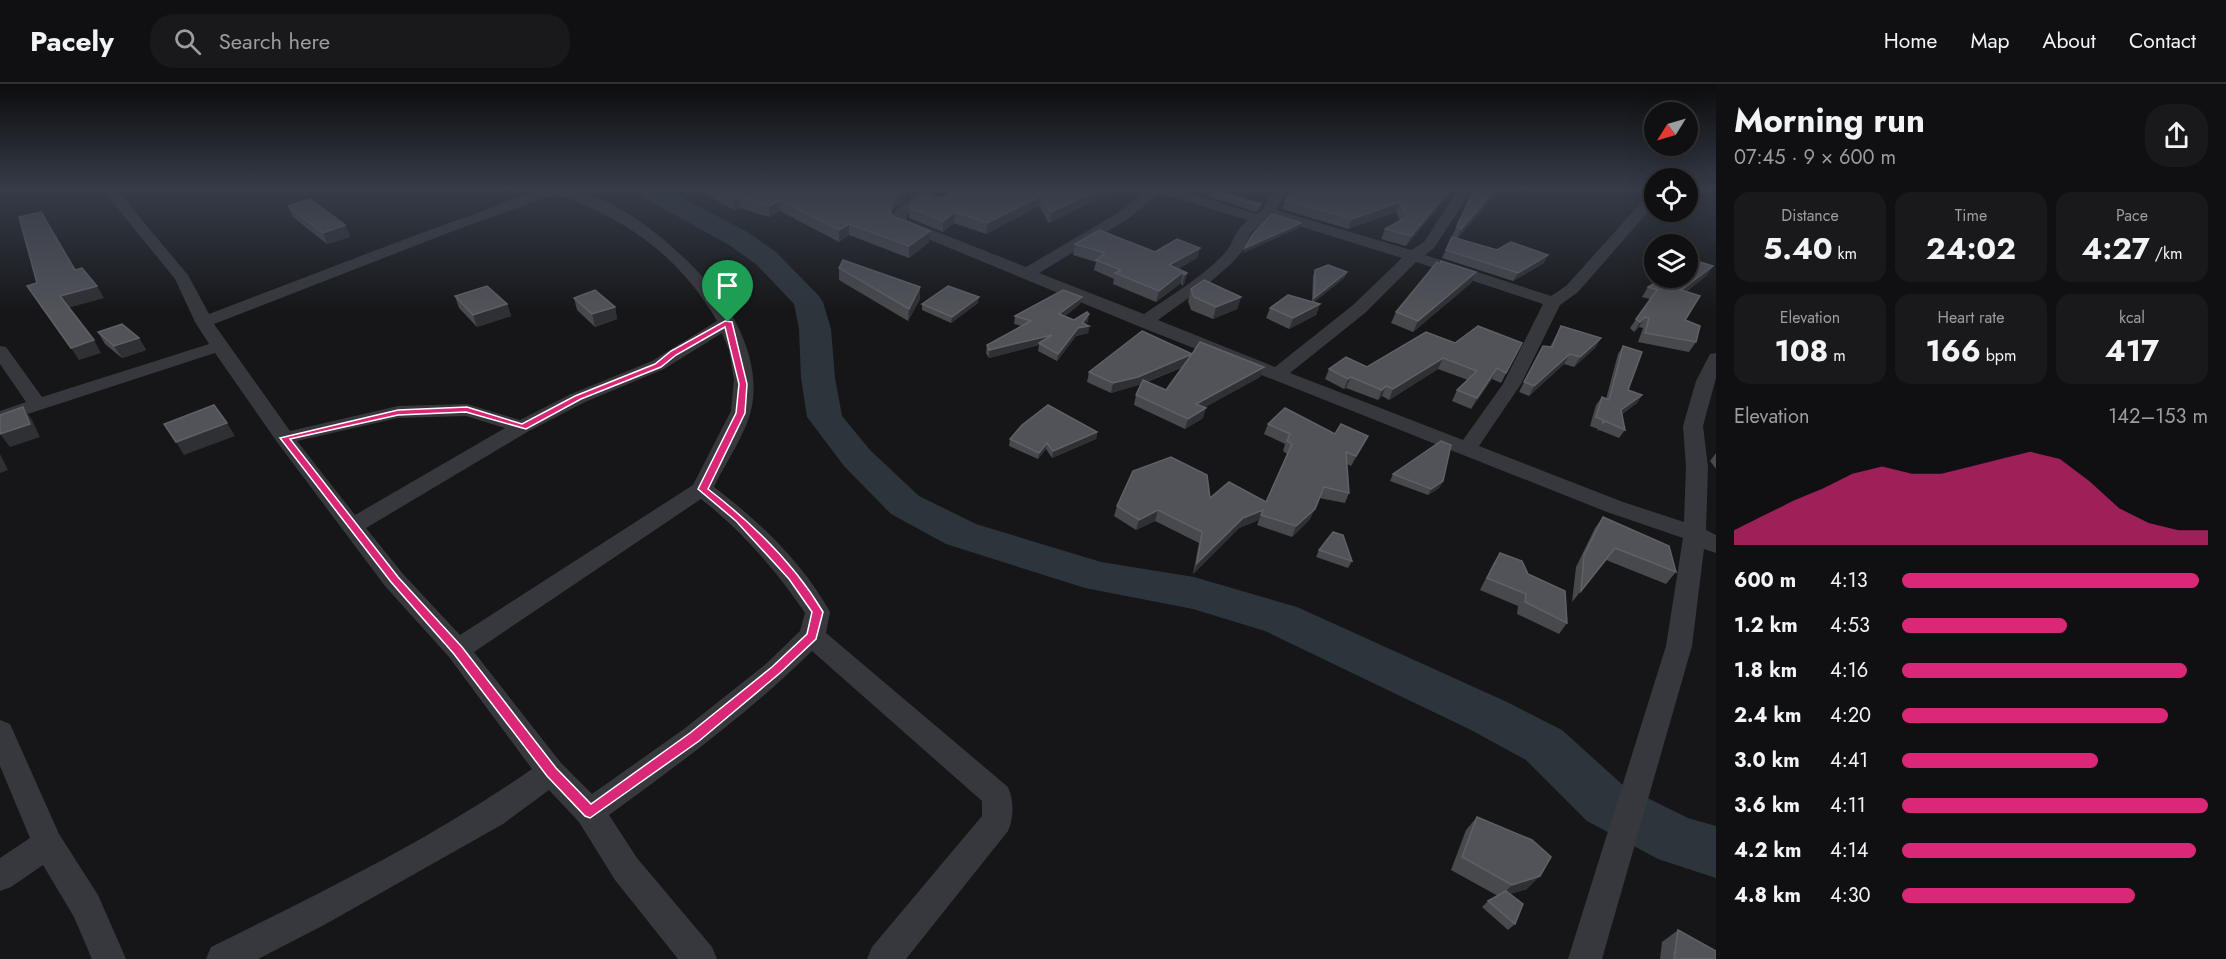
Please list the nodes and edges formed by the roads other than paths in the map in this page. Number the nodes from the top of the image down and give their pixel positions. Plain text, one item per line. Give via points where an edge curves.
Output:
1 (143, 230) edge
2 (443, 230) edge
3 (643, 230) edge
4 (918, 230) edge
5 (1100, 230) edge
6 (1246, 230) edge
7 (1318, 230) edge
8 (1439, 230) edge
9 (1625, 230) edge
10 (1413, 256) junction
11 (1026, 274) junction
12 (1553, 302) junction
13 (204, 321) junction
14 (1144, 321) junction
15 (728, 322) junction
16 (220, 346) junction
17 (0, 351) edge
18 (1716, 358) edge
19 (1276, 374) junction
20 (37, 404) junction
21 (0, 417) edge
22 (522, 427) junction
23 (284, 438) junction
24 (1467, 449) junction
25 (702, 489) junction
26 (353, 526) junction
27 (1705, 540) edge
28 (812, 636) junction
29 (458, 651) junction
30 (0, 732) edge
31 (551, 772) junction
32 (590, 812) junction
33 (48, 844) junction
34 (0, 876) edge
35 (109, 959) edge
36 (223, 959) edge
37 (700, 959) edge
38 (884, 959) edge
39 (1585, 959) edge

1 - 13 street via 182,278
2 - 13 street
3 - 15 street via 706,289
4 - 11 street
5 - 11 street
6 - 14 street via 1228,258
7 - 10 street
8 - 10 street via 1429,245
9 - 12 street via 1572,289
10 - 12 street
10 - 19 street via 1359,309
11 - 14 street
12 - 24 street via 1512,384
13 - 16 street
14 - 19 street
15 - 22 street via 658,365 578,398
15 - 25 street via 743,384 741,413
16 - 20 street
16 - 23 street
17 - 20 street
18 - 27 street via 1705,381 1693,426
19 - 24 street
20 - 21 street
22 - 23 street via 467,410 398,412
22 - 26 street
23 - 26 street
24 - 27 street
25 - 28 street via 740,518 793,576 818,612
25 - 29 street
26 - 29 street via 394,580
27 - 39 street via 1679,646
28 - 32 street via 694,737
28 - 38 street via 997,796 997,821
29 - 31 street
30 - 33 street
31 - 32 street
31 - 36 street via 492,814
32 - 37 street via 626,870
33 - 34 street
33 - 35 street via 86,906

